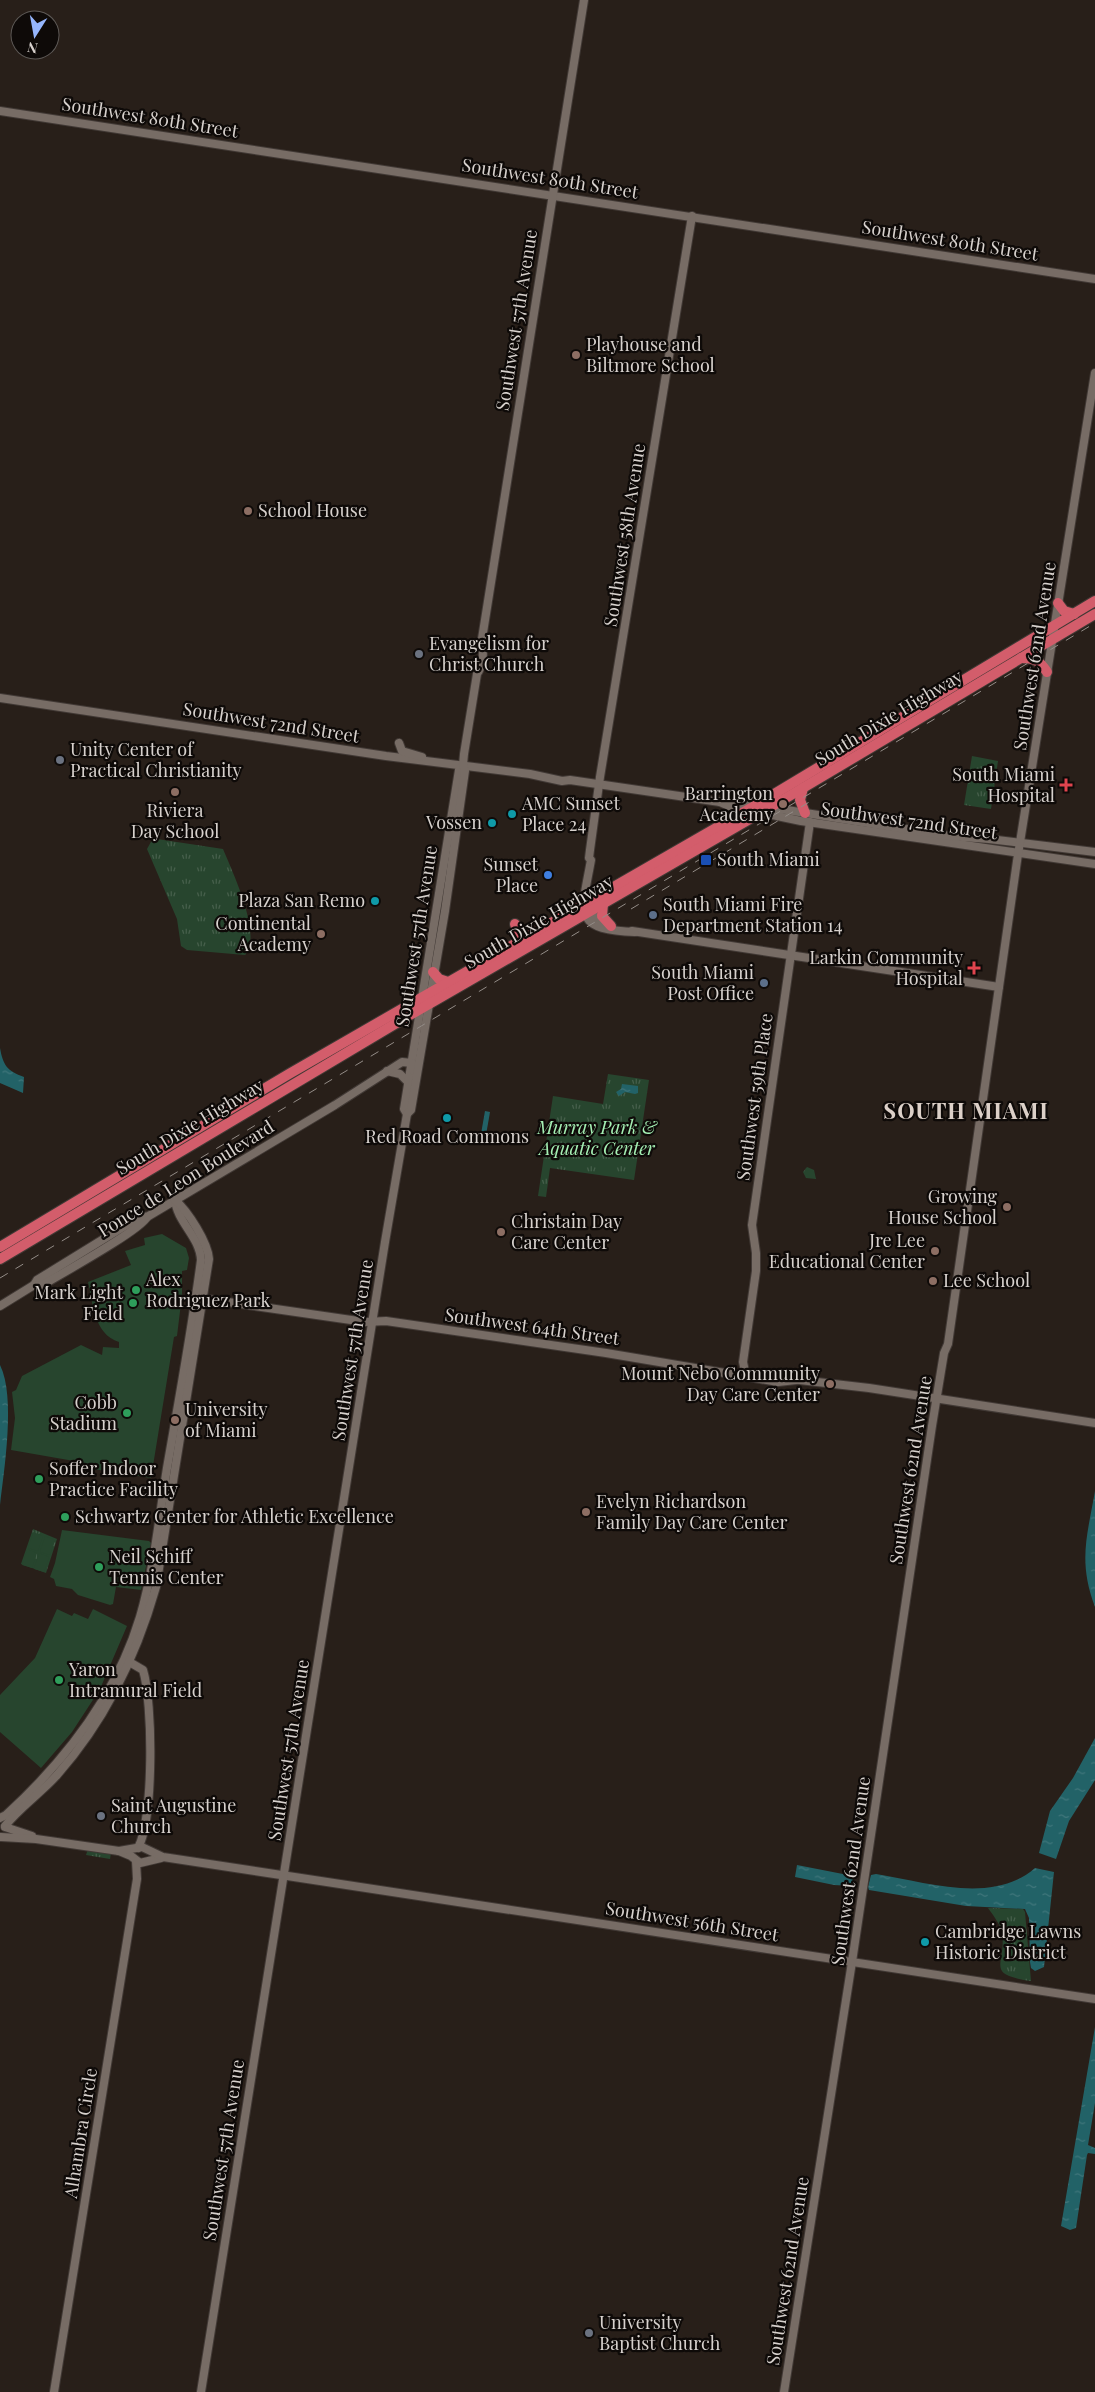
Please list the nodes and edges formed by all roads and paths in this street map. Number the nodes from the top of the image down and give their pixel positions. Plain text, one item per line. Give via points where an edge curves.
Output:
1 (584, 0) edge
2 (0, 111) edge
3 (552, 195) junction
4 (692, 216) junction
5 (1095, 279) edge
6 (1095, 373) edge
7 (1095, 601) edge
8 (1058, 603) junction
9 (1074, 614) junction
10 (1095, 614) edge
11 (1055, 625) junction
12 (1053, 638) junction
13 (1020, 658) junction
14 (1047, 672) junction
15 (951, 687) junction
16 (966, 690) junction
17 (0, 698) edge
18 (944, 704) junction
19 (399, 743) dead end
20 (428, 760) junction
21 (463, 765) junction
22 (600, 784) junction
23 (803, 788) junction
24 (720, 802) junction
25 (771, 807) junction
26 (758, 809) junction
27 (747, 810) junction
28 (808, 818) junction
29 (1020, 843) junction
30 (1095, 852) edge
31 (1018, 853) junction
32 (1095, 864) edge
33 (603, 904) junction
34 (586, 910) junction
35 (444, 917) junction
36 (515, 924) junction
37 (434, 925) junction
38 (611, 926) junction
39 (537, 931) junction
40 (635, 932) junction
41 (520, 941) junction
42 (439, 943) junction
43 (509, 953) junction
44 (791, 956) junction
45 (433, 972) junction
46 (448, 982) junction
47 (999, 987) junction
48 (425, 1002) junction
49 (412, 1062) junction
50 (387, 1072) junction
51 (289, 1074) junction
52 (310, 1074) junction
53 (408, 1082) junction
54 (279, 1092) junction
55 (414, 1093) junction
56 (407, 1114) junction
57 (214, 1119) junction
58 (234, 1119) junction
59 (205, 1137) junction
60 (133, 1179) junction
61 (111, 1181) junction
62 (105, 1196) junction
63 (175, 1200) junction
64 (0, 1247) edge
65 (0, 1259) edge
66 (199, 1298) junction
67 (0, 1306) edge
68 (373, 1322) junction
69 (745, 1374) junction
70 (936, 1399) junction
71 (1095, 1423) edge
72 (127, 1660) junction
73 (14, 1816) junction
74 (3, 1823) edge
75 (22, 1832) junction
76 (0, 1837) edge
77 (36, 1838) junction
78 (140, 1853) junction
79 (163, 1858) junction
80 (146, 1862) junction
81 (284, 1875) junction
82 (137, 1879) junction
83 (852, 1962) junction
84 (1095, 2000) edge
85 (54, 2392) edge
86 (201, 2392) edge
87 (784, 2392) edge

1 - 3 street, Southwest 57th Avenue
2 - 3 street, Southwest 80th Street
3 - 4 street, Southwest 80th Street
3 - 21 street, Southwest 57th Avenue
4 - 5 street, Southwest 80th Street
4 - 22 street, Southwest 58th Avenue
6 - 8 street, Southwest 62nd Avenue
7 - 9 highway, South Dixie Highway
8 - 9 highway via 1064,611
8 - 11 street, Southwest 62nd Avenue
9 - 11 highway, South Dixie Highway
10 - 12 highway, South Dixie Highway
11 - 12 street, Southwest 62nd Avenue
11 - 15 highway, South Dixie Highway
12 - 13 highway, South Dixie Highway
12 - 14 street, Southwest 62nd Avenue
13 - 14 highway via 1034,659
13 - 16 highway, South Dixie Highway
14 - 29 street, Southwest 62nd Avenue
15 - 16 highway
15 - 18 highway
15 - 26 highway, South Dixie Highway
16 - 18 highway, South Dixie Highway
17 - 20 street, Southwest 72nd Street
18 - 23 highway, South Dixie Highway
19 - 20 street via 402,751
20 - 21 street, Southwest 72nd Street
21 - 22 street, Southwest 72nd Street
21 - 35 street, Southwest 57th Avenue via 465,771
21 - 37 street, Southwest 57th Avenue via 458,770
22 - 24 street, Southwest 72nd Street
22 - 34 street, Southwest 58th Avenue via 584,873
23 - 25 highway, South Dixie Highway
23 - 28 highway via 800,800
24 - 26 street, Southwest 72nd Street via 729,801
24 - 27 street, Southwest 72nd Street
25 - 26 highway, South Dixie Highway
25 - 28 street, Southwest 72nd Street
26 - 27 highway, South Dixie Highway
26 - 28 street, Southwest 72nd Street
26 - 33 highway, South Dixie Highway
27 - 34 highway, South Dixie Highway
28 - 29 street, Southwest 72nd Street via 824,817
28 - 31 street, Southwest 72nd Street
28 - 44 street, Southwest 59th Place
29 - 30 street, Southwest 72nd Street
29 - 31 street, Southwest 62nd Avenue
31 - 32 street, Southwest 72nd Street
31 - 47 street, Southwest 62nd Avenue
33 - 34 highway, South Dixie Highway
33 - 38 highway via 602,916
34 - 38 street
34 - 39 highway, South Dixie Highway
34 - 40 street via 601,929
34 - 43 highway, South Dixie Highway
35 - 37 street
35 - 42 street, Southwest 57th Avenue
36 - 39 highway via 522,929
36 - 41 highway
36 - 43 highway
37 - 42 street
37 - 48 street, Southwest 57th Avenue
38 - 40 street
39 - 41 highway, South Dixie Highway
40 - 44 street
41 - 43 highway via 519,946
42 - 45 street, Southwest 57th Avenue
43 - 46 highway, South Dixie Highway
43 - 48 highway, South Dixie Highway
44 - 47 street
44 - 69 street, Southwest 59th Place via 752,1225 756,1267 742,1362
45 - 46 highway via 439,980
45 - 48 street, Southwest 57th Avenue
46 - 48 highway, South Dixie Highway
47 - 70 street, Southwest 62nd Avenue via 948,1344
48 - 49 street, Southwest 57th Avenue
48 - 51 highway, South Dixie Highway
48 - 52 highway, South Dixie Highway
48 - 55 street, Southwest 57th Avenue
49 - 50 street, Ponce de Leon Boulevard via 402,1062
49 - 53 street, Southwest 57th Avenue
49 - 55 street via 411,1087
50 - 53 street via 400,1074
50 - 63 street, Ponce de Leon Boulevard
51 - 52 highway
51 - 54 highway
51 - 57 highway, South Dixie Highway
52 - 54 highway, South Dixie Highway
53 - 56 street, Southwest 57th Avenue via 404,1109
54 - 58 highway, South Dixie Highway
55 - 56 street, Southwest 57th Avenue via 411,1110
56 - 68 street, Southwest 57th Avenue
57 - 58 highway
57 - 59 highway
57 - 61 highway, South Dixie Highway
58 - 59 highway, South Dixie Highway
59 - 60 highway, South Dixie Highway
60 - 61 highway
60 - 62 highway, South Dixie Highway
61 - 62 highway
61 - 64 highway, South Dixie Highway
62 - 65 highway, South Dixie Highway
63 - 66 street via 208,1249 209,1259
63 - 67 street, Ponce de Leon Boulevard via 147,1217 141,1216
66 - 68 street, Southwest 64th Street
66 - 72 street via 147,1589
68 - 69 street, Southwest 64th Street via 386,1321 688,1366 708,1366
68 - 81 street, Southwest 57th Avenue
69 - 70 street, Southwest 64th Street via 782,1382 841,1384
70 - 71 street, Southwest 64th Street
70 - 83 street, Southwest 62nd Avenue
72 - 73 street via 105,1710 81,1746 56,1776
72 - 74 street via 69,1748 9,1812
72 - 78 street, Alhambra Circle via 143,1670 147,1692 149,1768
73 - 74 street
73 - 75 street via 15,1825
74 - 75 street
74 - 76 street
75 - 77 street
76 - 77 street
77 - 78 street
78 - 79 street
78 - 80 street
78 - 82 street, Alhambra Circle
79 - 80 street
79 - 81 street, Southwest 56th Street
80 - 82 street, Alhambra Circle
81 - 83 street, Southwest 56th Street
81 - 86 street, Southwest 57th Avenue
82 - 85 street, Alhambra Circle
83 - 84 street, Southwest 56th Street
83 - 87 street, Southwest 62nd Avenue

